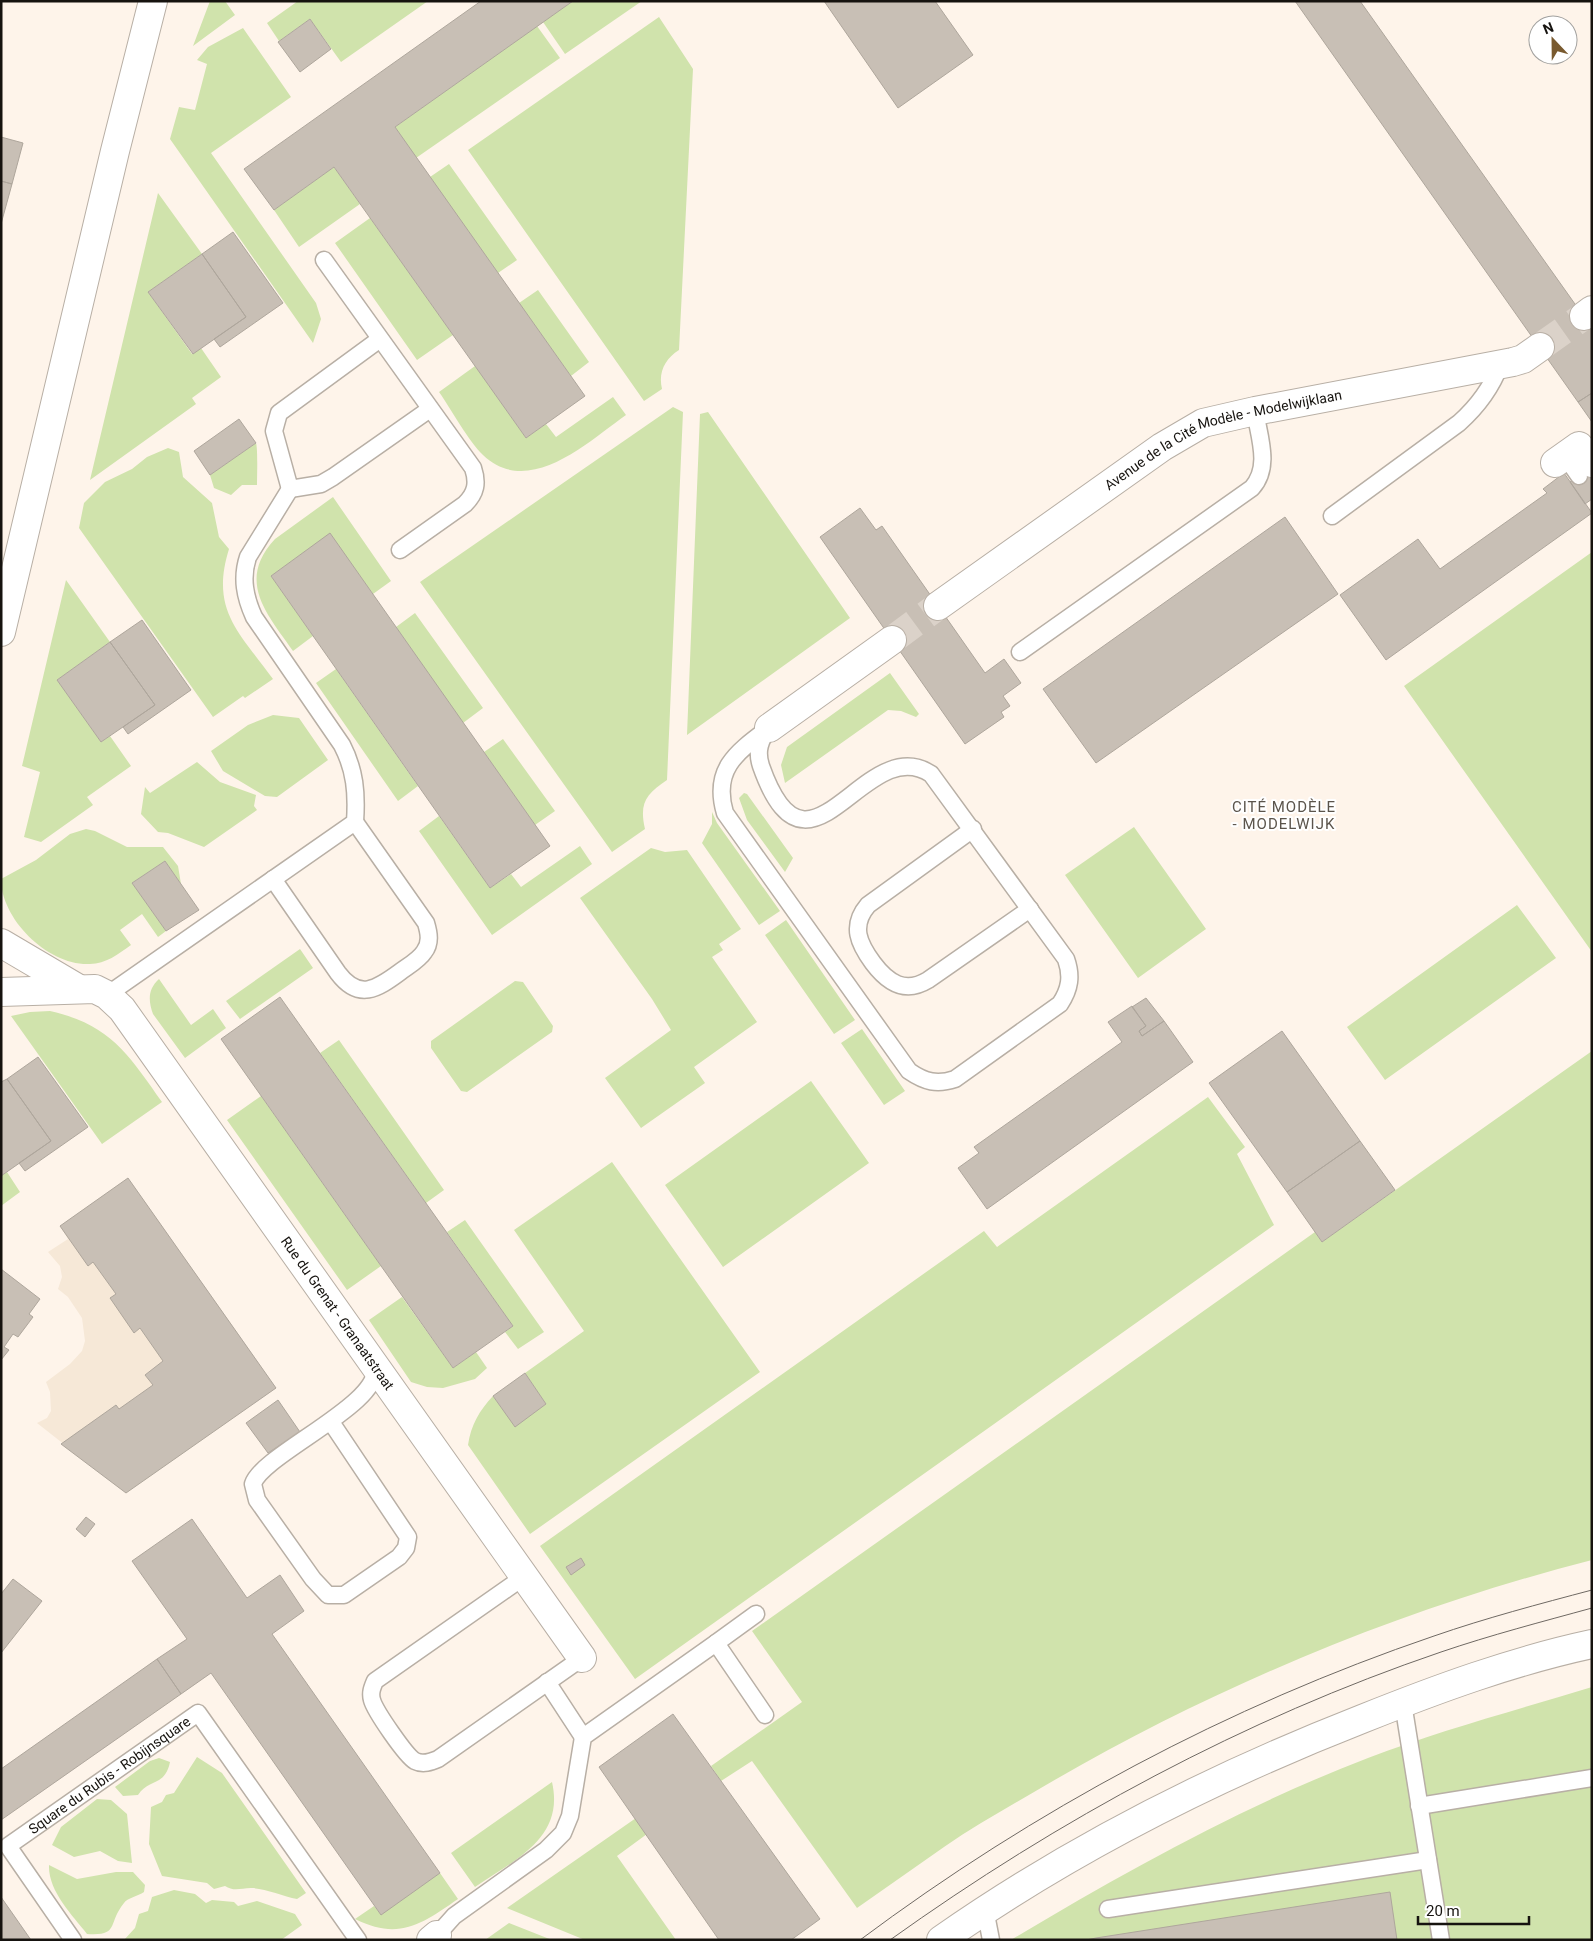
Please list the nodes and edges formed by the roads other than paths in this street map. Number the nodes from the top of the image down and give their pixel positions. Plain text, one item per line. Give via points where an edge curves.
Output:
1 (153, 1) edge
2 (324, 260) dead end
3 (380, 339) junction
4 (1540, 347) tunnel mouth
5 (1500, 365) junction
6 (430, 408) junction
7 (1255, 411) junction
8 (290, 489) junction
9 (1332, 516) dead end
10 (400, 550) dead end
11 (938, 606) tunnel mouth
12 (1, 632) edge
13 (892, 640) tunnel mouth
14 (1020, 652) dead end
15 (769, 728) junction
16 (355, 822) junction
17 (973, 829) junction
18 (273, 879) junction
19 (1030, 909) junction
20 (1, 943) edge
21 (79, 989) junction
22 (1, 992) edge
23 (107, 994) junction
24 (371, 1358) junction
25 (331, 1422) junction
26 (525, 1576) junction
27 (756, 1614) dead end
28 (716, 1643) junction
29 (1592, 1644) edge
30 (582, 1658) joint
31 (547, 1682) junction
32 (1403, 1703) junction
33 (765, 1716) dead end
34 (583, 1737) junction
35 (1592, 1778) edge
36 (1419, 1806) junction
37 (1428, 1860) junction
38 (985, 1909) junction
39 (1108, 1910) dead end
40 (434, 1938) edge
41 (73, 1940) edge
42 (358, 1940) edge
43 (941, 1940) edge
44 (991, 1940) edge
45 (1441, 1940) edge

1 - 12 street
2 - 3 lane
3 - 6 lane
3 - 8 lane via 279,413 274,431
4 - 5 street, Avenue de la Cité Modèle - Modelwijklaan via 1523,358
5 - 7 street, Avenue de la Cité Modèle - Modelwijklaan
5 - 9 lane via 1492,384 1460,423
6 - 8 lane via 333,477 320,484
6 - 10 lane via 473,468 476,488 465,504
7 - 11 street, Avenue de la Cité Modèle - Modelwijklaan via 1203,423 1182,434
7 - 14 lane via 1264,461 1258,481 1252,488
8 - 16 lane via 248,557 244,568 246,594 254,617 348,758 356,787
13 - 15 street
15 - 17 lane via 761,739 759,759 774,798 789,815 804,819 820,817 884,772 908,766 924,770 938,781
15 - 19 lane via 744,746 730,762 721,787 725,813 909,1071 926,1081 955,1079 1060,1004 1069,987 1069,968
16 - 18 lane
16 - 18 lane via 426,923 429,933 424,952 384,984 367,990 350,986
17 - 19 lane
17 - 19 lane via 868,905 858,922 858,936 863,949 891,983 914,987
18 - 23 lane
20 - 21 street
21 - 22 street
21 - 23 street via 95,989
23 - 24 street, Rue du Grenat - Granaatstraat via 122,1009
24 - 25 lane via 375,1368 374,1380
24 - 26 street, Rue du Grenat - Granaatstraat
25 - 25 lane via 261,1470 252,1484 257,1500 312,1579 323,1592 333,1596 344,1595 399,1557 408,1538
26 - 30 street, Rue du Grenat - Granaatstraat
26 - 31 lane via 379,1678 372,1686 372,1703 408,1755 417,1762 428,1763
27 - 28 lane
28 - 33 lane
28 - 34 lane
29 - 32 street via 1515,1664
30 - 31 lane
31 - 34 lane
32 - 36 lane
32 - 38 street via 1221,1779 1104,1839
34 - 40 lane via 570,1816 563,1833 546,1850 454,1916
35 - 36 lane
36 - 37 lane
37 - 39 lane
37 - 45 lane
38 - 43 street
38 - 44 lane
41 - 42 lane, Square du Rubis - Robijnsquare via 8,1846 198,1713

